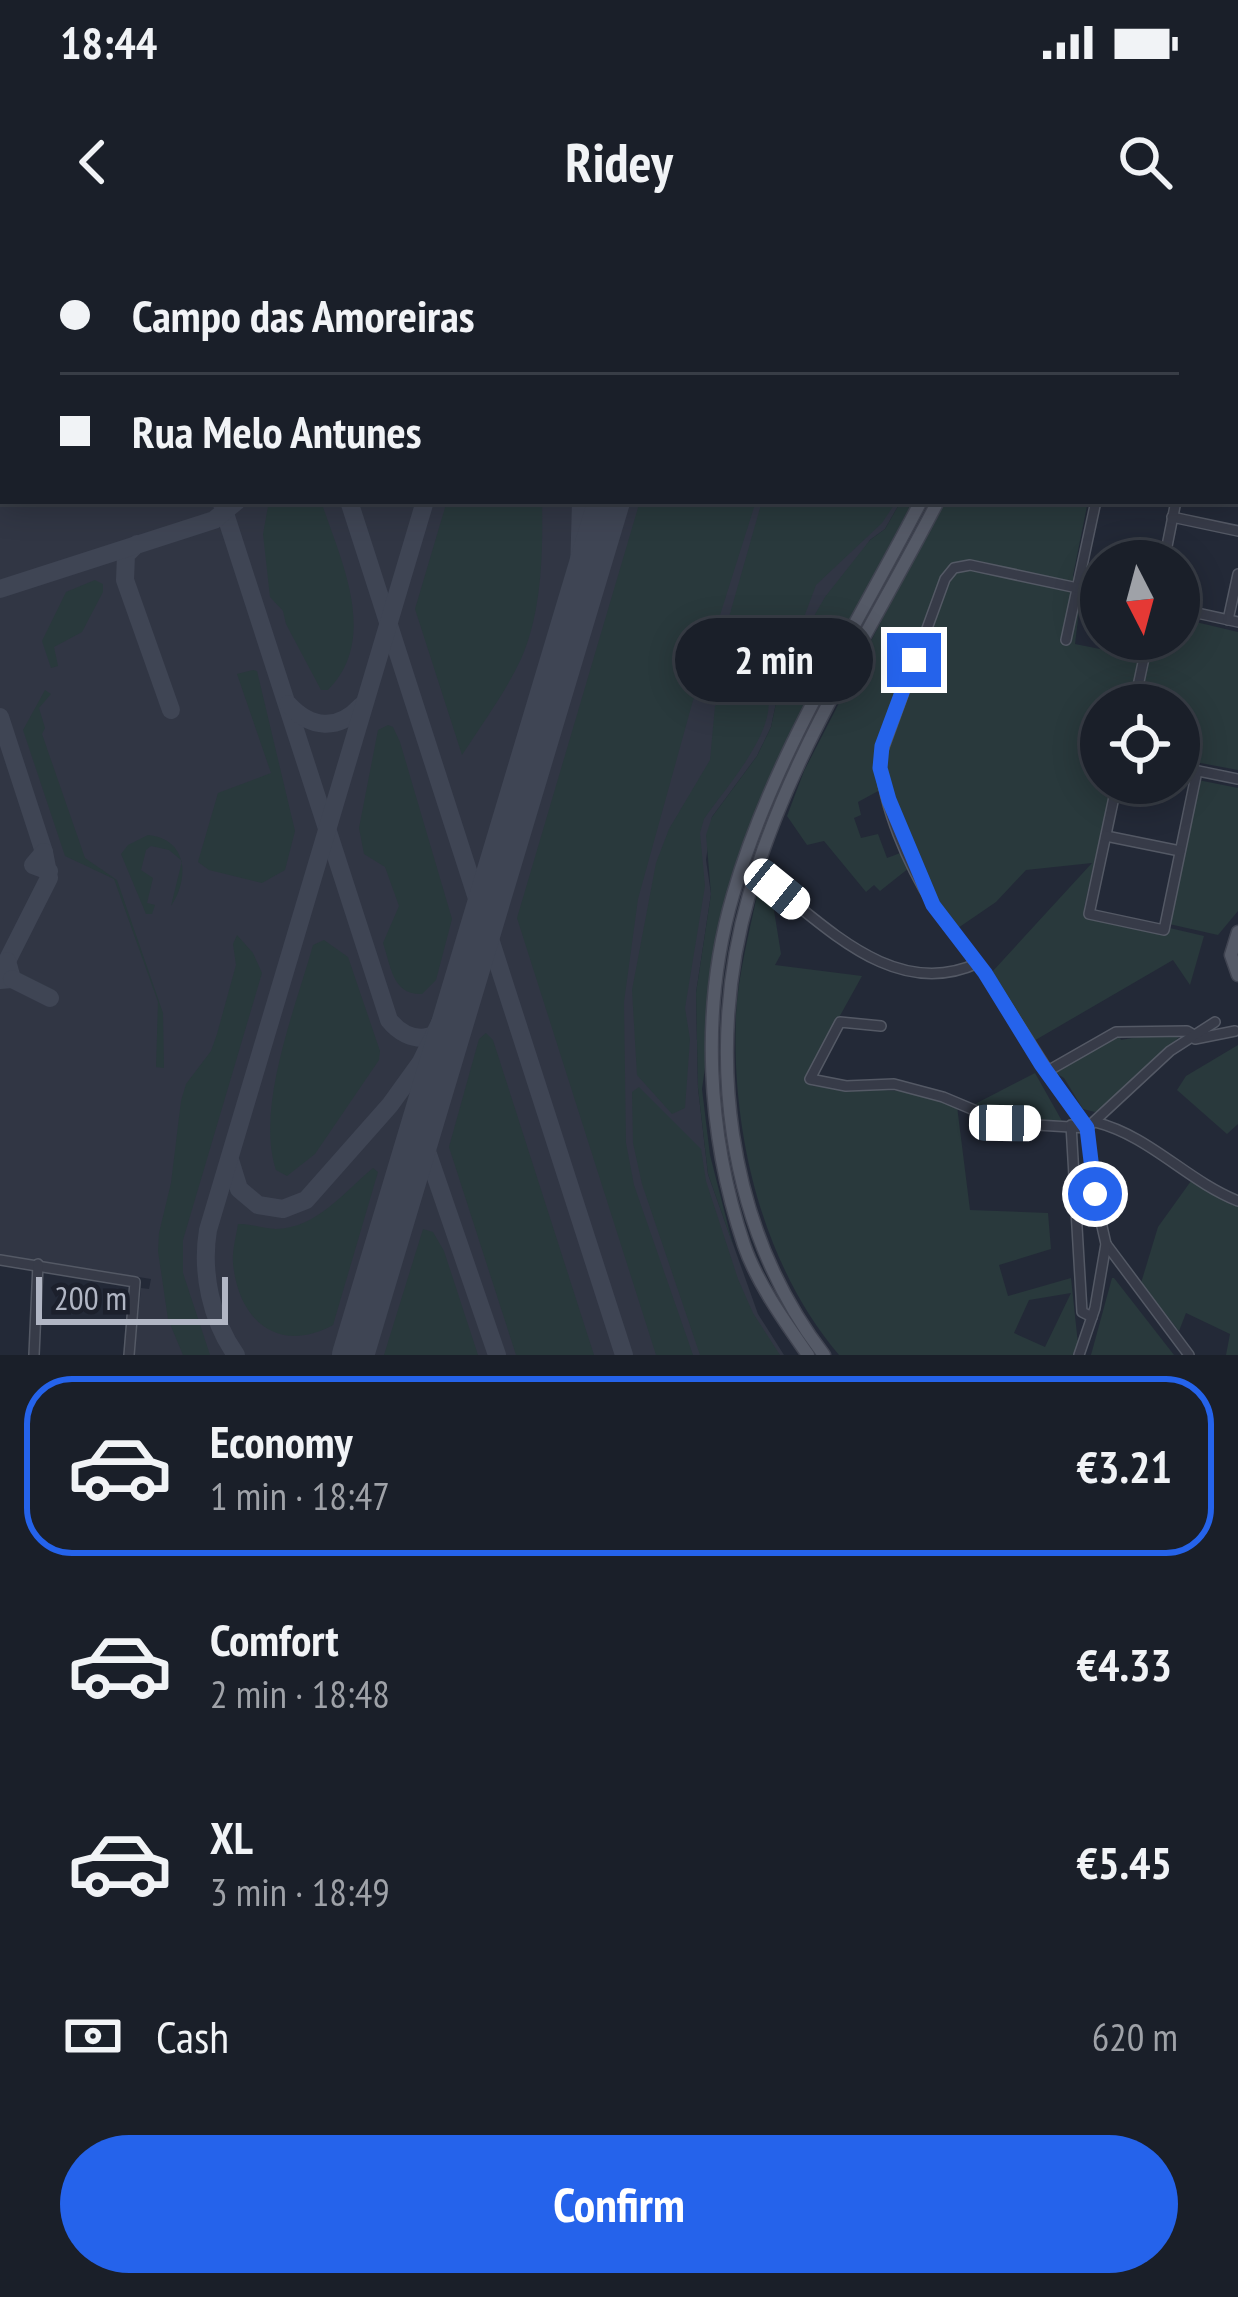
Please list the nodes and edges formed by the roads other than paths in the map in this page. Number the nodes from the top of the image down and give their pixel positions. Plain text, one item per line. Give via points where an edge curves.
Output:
1 (919, 504) edge
2 (936, 504) edge
3 (1095, 504) edge
4 (1175, 504) edge
5 (1172, 517) junction
6 (1238, 530) edge
7 (1167, 540) edge
8 (1238, 574) edge
9 (1078, 588) junction
10 (1200, 614) edge
11 (1233, 621) edge
12 (1066, 640) dead end
13 (1200, 771) edge
14 (1238, 779) edge
15 (1113, 804) edge
16 (1190, 804) edge
17 (1106, 836) junction
18 (1180, 851) junction
19 (777, 889) dead end
20 (1238, 932) edge
21 (978, 964) junction
22 (1238, 974) edge
23 (1215, 1022) dead end
24 (881, 1026) dead end
25 (1235, 1030) edge
26 (1189, 1038) junction
27 (1046, 1072) junction
28 (1071, 1125) junction
29 (1091, 1125) junction
30 (1238, 1202) edge
31 (1106, 1244) junction
32 (0, 1260) edge
33 (1105, 1261) junction
34 (38, 1264) junction
35 (1124, 1273) junction
36 (1087, 1314) junction
37 (34, 1355) edge
38 (129, 1355) edge
39 (808, 1355) edge
40 (824, 1355) edge
41 (1079, 1355) edge
42 (1189, 1355) edge

1 - 39 main road via 768,801 720,957 712,1083 722,1162 745,1248
2 - 40 main road via 792,782 749,891 734,968 728,1099 741,1183 791,1307
3 - 9 street
4 - 5 street
5 - 6 street
5 - 7 street
8 - 11 street
9 - 12 street
9 - 21 street via 970,566 949,573 882,746 889,800 923,888
10 - 11 street
13 - 14 street
15 - 17 street
16 - 18 street
17 - 18 street
17 - 18 street via 1090,914 1164,930
19 - 21 street via 839,939 902,970 939,976
20 - 22 main road via 1231,950
21 - 27 street
23 - 26 street
24 - 28 street via 840,1022 810,1079 913,1088 1005,1123
25 - 26 street
26 - 27 street via 1187,1031 1122,1031
26 - 29 street
27 - 29 street
28 - 29 street
28 - 36 street
29 - 30 street via 1142,1139
29 - 31 street
31 - 33 street
31 - 35 street
32 - 34 street
33 - 35 street
33 - 36 street
34 - 37 street
34 - 38 street via 135,1282
35 - 42 street
36 - 41 street

